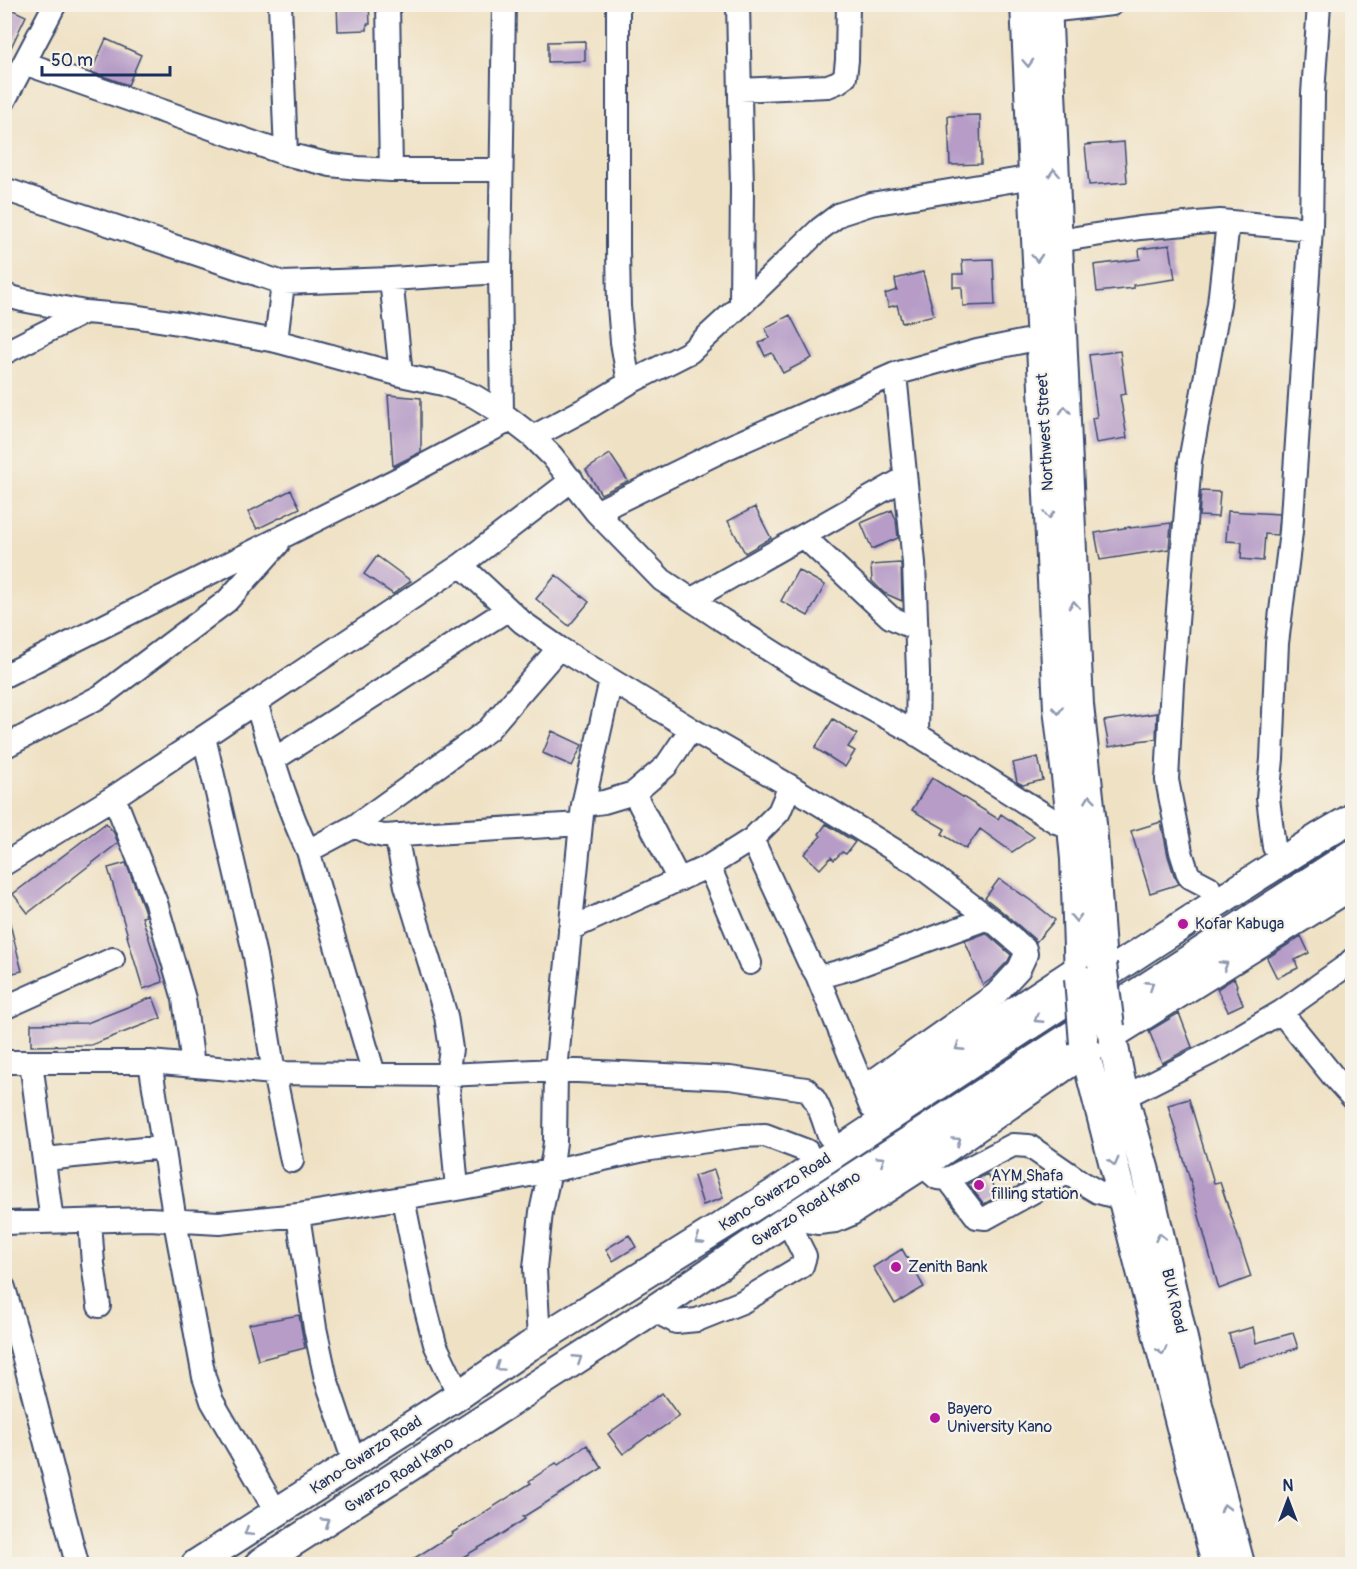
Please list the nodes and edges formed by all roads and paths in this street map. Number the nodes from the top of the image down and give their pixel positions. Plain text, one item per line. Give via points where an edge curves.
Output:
1 (55, 4) edge
2 (280, 4) edge
3 (388, 4) edge
4 (504, 4) edge
5 (618, 4) edge
6 (738, 4) edge
7 (848, 4) edge
8 (1112, 4) edge
9 (1319, 4) edge
10 (1040, 7) edge
11 (24, 63) junction
12 (740, 90) junction
13 (4, 101) edge
14 (286, 154) junction
15 (391, 170) junction
16 (501, 170) junction
17 (1033, 177) junction
18 (4, 189) edge
19 (1228, 222) junction
20 (1311, 229) junction
21 (1058, 241) junction
22 (500, 272) junction
23 (391, 279) junction
24 (283, 283) junction
25 (4, 295) edge
26 (741, 305) junction
27 (85, 312) junction
28 (1041, 338) junction
29 (276, 341) junction
30 (4, 353) edge
31 (895, 374) junction
32 (401, 375) junction
33 (629, 383) junction
34 (506, 416) junction
35 (532, 437) junction
36 (904, 478) junction
37 (572, 480) junction
38 (596, 512) junction
39 (287, 534) junction
40 (803, 536) junction
41 (461, 565) junction
42 (692, 600) junction
43 (507, 610) junction
44 (916, 629) junction
45 (559, 648) junction
46 (4, 676) edge
47 (611, 680) junction
48 (256, 702) junction
49 (691, 729) junction
50 (917, 735) junction
51 (204, 737) junction
52 (4, 747) edge
53 (273, 760) junction
54 (790, 786) junction
55 (634, 793) junction
56 (114, 797) junction
57 (1353, 799) edge
58 (582, 815) junction
59 (1353, 818) edge
60 (355, 826) junction
61 (1072, 827) junction
62 (396, 836) junction
63 (752, 839) junction
64 (1274, 847) junction
65 (308, 851) junction
66 (1353, 854) edge
67 (1085, 858) junction
68 (4, 864) edge
69 (709, 866) junction
70 (679, 880) junction
71 (1209, 887) junction
72 (1351, 891) edge
73 (988, 918) junction
74 (570, 929) junction
75 (113, 959) dead end
76 (1353, 960) edge
77 (750, 963) dead end
78 (1090, 967) junction
79 (817, 975) junction
80 (4, 1008) edge
81 (1281, 1012) junction
82 (1098, 1040) junction
83 (4, 1062) edge
84 (31, 1062) junction
85 (150, 1062) junction
86 (193, 1065) junction
87 (556, 1070) junction
88 (274, 1073) junction
89 (374, 1074) junction
90 (447, 1075) junction
91 (1032, 1090) junction
92 (1124, 1097) junction
93 (867, 1098) junction
94 (1353, 1098) edge
95 (1106, 1129) junction
96 (818, 1143) junction
97 (163, 1147) junction
98 (45, 1159) junction
99 (292, 1161) dead end
100 (922, 1165) junction
101 (549, 1171) junction
102 (1068, 1173) junction
103 (948, 1179) junction
104 (457, 1189) junction
105 (770, 1196) junction
106 (403, 1199) junction
107 (1123, 1199) junction
108 (298, 1215) junction
109 (791, 1218) junction
110 (90, 1221) junction
111 (175, 1221) junction
112 (52, 1222) junction
113 (4, 1223) edge
114 (4, 1288) edge
115 (99, 1305) dead end
116 (653, 1310) junction
117 (539, 1340) junction
118 (459, 1395) junction
119 (354, 1462) junction
120 (277, 1513) junction
121 (77, 1564) edge
122 (196, 1564) edge
123 (259, 1564) edge
124 (1216, 1564) edge
125 (1240, 1564) edge

1 - 11 street
2 - 14 street
3 - 15 street
4 - 16 street
5 - 33 street via 619,306
6 - 12 street
7 - 12 street via 845,77 828,86
8 - 10 street
9 - 20 street
10 -> 17 main road, Northwest Street
21 -> 10 main road, Northwest Street
11 - 13 street
11 - 14 street
12 - 26 street
14 - 15 street via 331,165
15 - 16 street
16 - 22 street
17 - 26 street via 871,204 840,214
17 -> 28 main road, Northwest Street
18 - 24 street
19 - 20 street
19 - 21 street via 1140,228
19 - 71 street via 1190,461 1167,780 1187,871 1190,877
20 - 64 street via 1291,532 1276,644 1268,798
67 -> 21 main road, Northwest Street via 1092,824 1079,705
22 - 23 street
22 - 34 street
23 - 24 street
23 - 32 street
24 - 29 street
25 - 27 street
26 - 33 street via 690,352
27 - 29 street via 133,316
27 - 30 street
28 - 31 street
28 -> 61 main road, Northwest Street via 1058,708
29 - 32 street
31 - 36 street
31 - 38 street via 727,448
32 - 34 street via 459,389
33 - 35 street
34 - 35 street
34 - 39 street via 402,477
35 - 37 street
36 - 40 street
36 - 44 street via 914,562
37 - 38 street
37 - 41 street
38 - 42 street via 663,580
39 - 46 street
39 - 52 street via 227,601 209,615 101,696
40 - 42 street
40 - 44 street via 890,617
41 - 43 street
41 - 48 street
42 - 50 street via 806,673
43 - 45 street
43 - 53 street
44 - 50 street
45 - 47 street
45 - 60 street via 488,730
47 - 49 street
47 - 58 street
48 - 51 street
48 - 53 street
49 - 54 street
49 - 55 street via 666,766
50 - 61 street via 1056,822
51 - 56 street
51 - 88 street via 255,956
53 - 65 street
54 - 63 street via 779,812
54 - 73 street via 917,864
55 - 58 street via 604,802
55 - 70 street
56 - 68 street
56 - 86 street via 156,903 184,999
57 - 64 main road
58 - 62 street
58 - 74 street
59 -> 105 main road, Kano-Gwarzo Road via 1135,955
60 - 62 street via 370,833
60 - 65 street
61 - 67 main road, Northwest Street
62 - 90 street via 406,886 446,1016 451,1049
63 - 69 street
63 - 79 street
64 - 71 main road
65 - 89 street
109 -> 66 main road, Gwarzo Road Kano
67 - 78 main road
69 - 70 street
69 - 77 street
70 - 74 street
71 - 78 main road
82 -> 72 main road
73 - 79 street via 852,968
73 - 93 street via 1025,949 1019,969 996,994
74 - 87 street
75 - 80 street
76 - 81 street
78 - 82 main road, bridge
78 -> 93 main road
79 - 93 street
81 - 92 street
81 - 94 street
82 - 91 main road
82 - 92 main road, BUK Road
82 - 95 main road, BUK Road
83 - 84 street
84 - 85 street
84 - 98 street
85 - 86 street
85 - 97 street
86 - 88 street
87 - 90 street
87 - 96 street via 730,1078 806,1089 818,1104
87 - 101 street via 555,1142
88 - 89 street
88 - 99 street
89 - 90 street
90 - 104 street
91 - 95 main road via 1064,1084 1077,1091
100 -> 91 main road
125 -> 92 main road, BUK Road
93 - 96 main road
95 -> 107 main road, BUK Road
96 - 101 street via 765,1135 742,1136 644,1150
96 - 105 main road via 781,1177
97 - 98 street
97 - 111 street
98 - 112 street
100 - 103 street via 937,1178
100 - 109 main road via 835,1218
101 - 104 street
101 - 117 street via 535,1268
102 - 103 street via 1029,1146 1013,1144
102 - 103 street via 986,1218 977,1217
102 - 107 street via 1098,1192
104 - 106 street
105 -> 117 main road, Kano-Gwarzo Road
106 - 108 street
106 - 118 street via 435,1344
107 -> 124 main road, BUK Road
108 - 111 street via 219,1223
108 - 119 street via 326,1379
109 - 116 main road, Gwarzo Road Kano
109 - 116 street via 805,1256 802,1266 742,1302 697,1320 676,1322
110 - 111 street
110 - 112 street
110 - 115 street
111 - 120 street via 204,1377 212,1401
112 - 113 street
114 - 121 street
123 -> 116 main road, Gwarzo Road Kano
117 -> 118 main road, Kano-Gwarzo Road
118 - 119 main road, Kano-Gwarzo Road
119 - 120 main road, Kano-Gwarzo Road
120 -> 122 main road, Kano-Gwarzo Road

